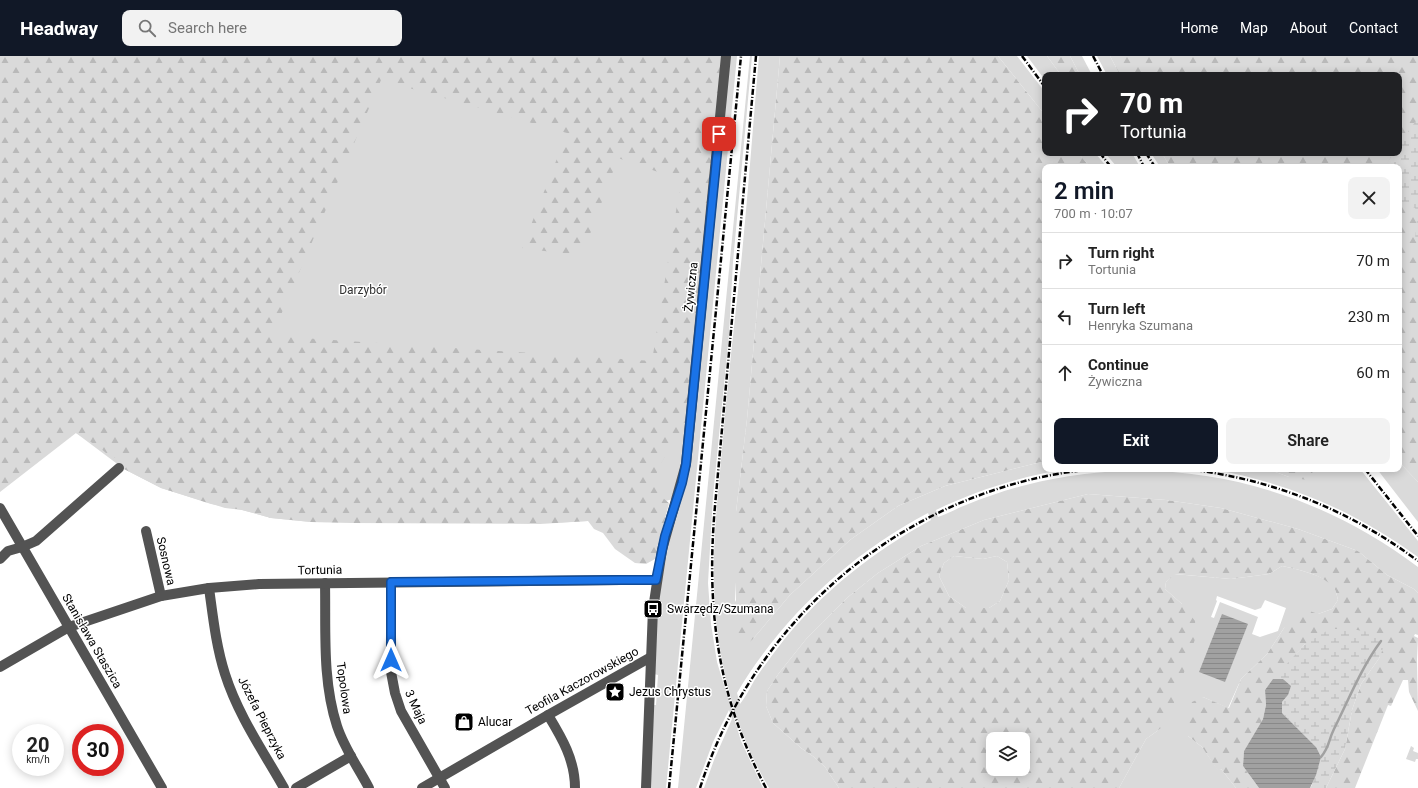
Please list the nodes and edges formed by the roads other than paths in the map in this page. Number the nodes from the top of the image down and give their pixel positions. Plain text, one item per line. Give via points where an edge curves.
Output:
1 (726, 56) edge
2 (119, 468) dead end
3 (0, 508) edge
4 (146, 531) dead end
5 (22, 548) junction
6 (0, 559) edge
7 (656, 580) junction
8 (391, 582) junction
9 (326, 583) junction
10 (209, 588) junction
11 (161, 596) junction
12 (69, 627) junction
13 (651, 658) junction
14 (0, 667) edge
15 (548, 715) junction
16 (351, 756) junction
17 (440, 777) junction
18 (162, 788) edge
19 (284, 788) edge
20 (296, 788) edge
21 (369, 788) edge
22 (422, 788) edge
23 (445, 788) edge
24 (575, 788) edge
25 (646, 788) edge

1 - 7 street, Żywiczna via 687,456
2 - 5 street via 36,541
3 - 5 street, Stanisława Staszica
4 - 11 street, Sosnowa
5 - 6 street via 8,552
5 - 12 street, Stanisława Staszica
7 - 8 street, Tortunia
7 - 13 street, Żywiczna
8 - 9 street, Tortunia
8 - 17 street, 3 Maja via 392,683 401,711
9 - 10 street, Tortunia
9 - 16 street, Topolowa via 326,644 331,701 341,736
10 - 11 street, Tortunia
10 - 19 street, Józefa Pieprzyka via 221,661 229,685
11 - 12 street, Tortunia
12 - 14 street, Tortunia
12 - 18 street, Stanisława Staszica
13 - 15 street, Teofila Kaczorowskiego
13 - 25 street, Żywiczna
15 - 17 street, Teofila Kaczorowskiego
15 - 24 street via 569,754
16 - 20 street
16 - 21 street, Topolowa
17 - 22 street, Teofila Kaczorowskiego
17 - 23 street, 3 Maja

